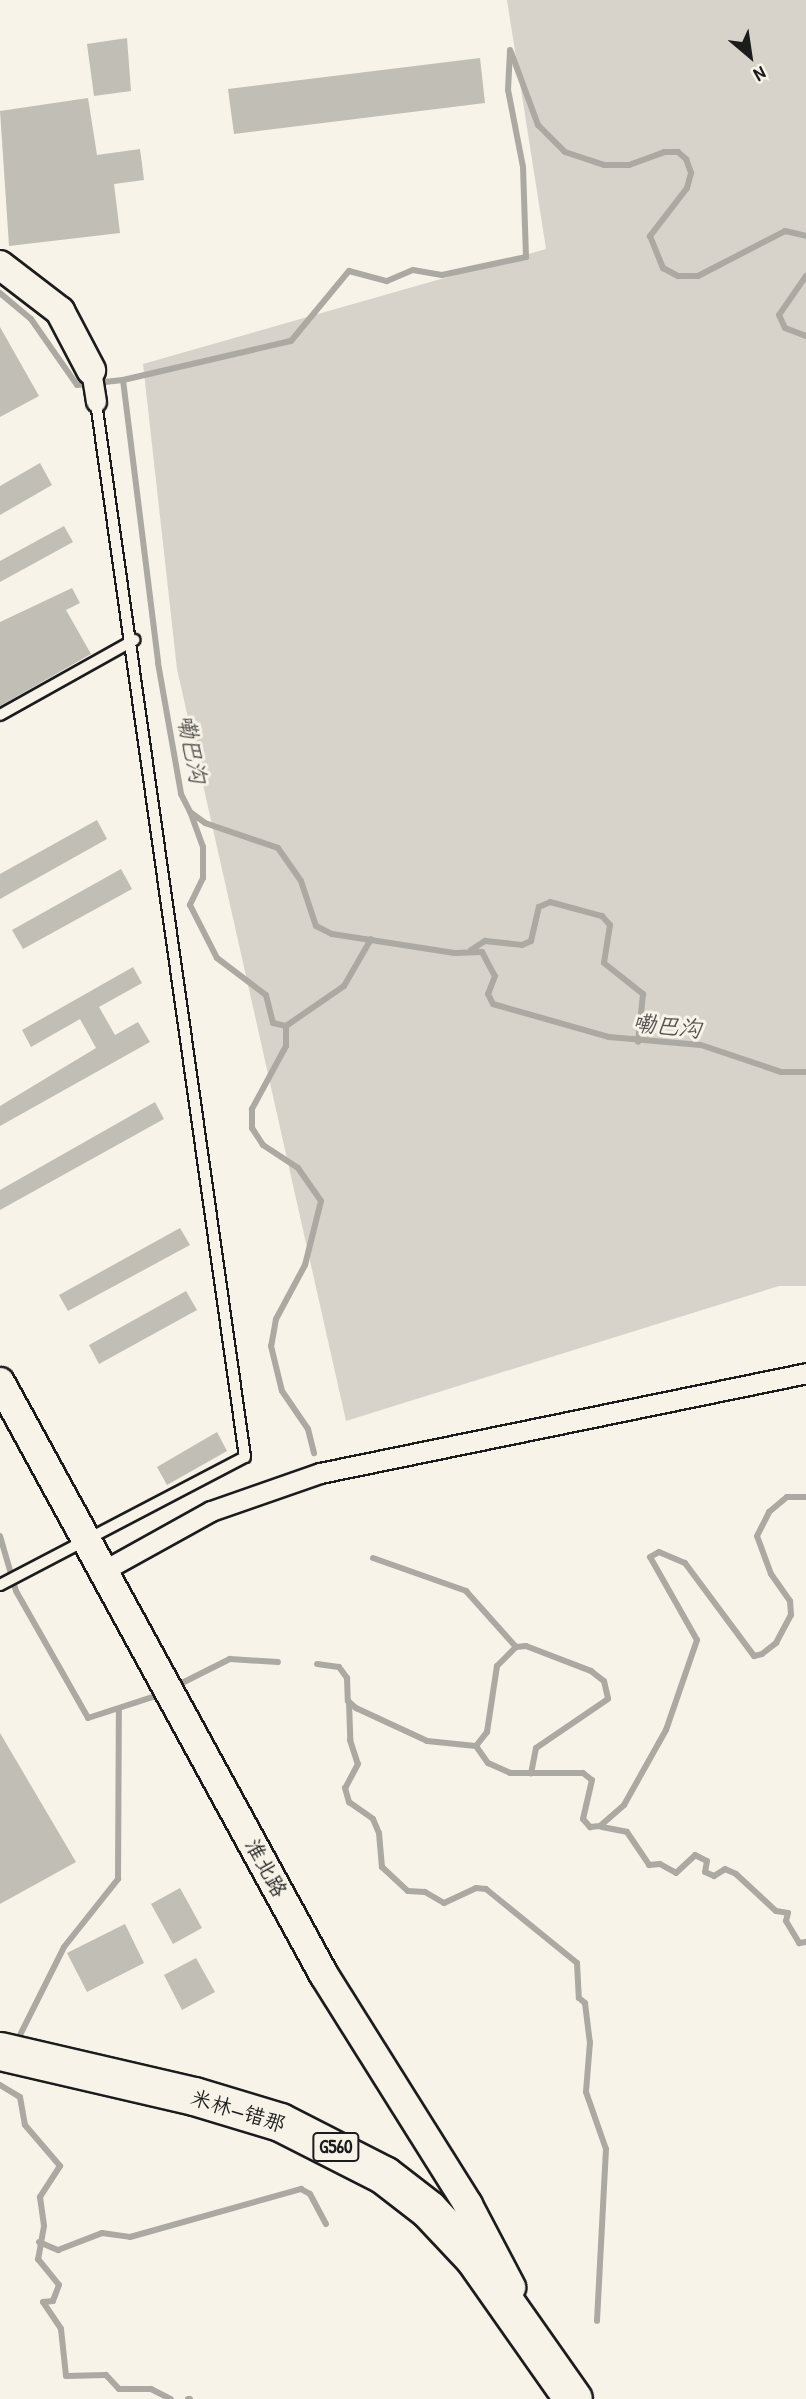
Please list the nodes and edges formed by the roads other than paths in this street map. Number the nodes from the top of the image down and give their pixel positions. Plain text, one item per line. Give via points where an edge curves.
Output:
1 (0, 265) edge
2 (91, 370) joint
3 (96, 402) joint
4 (134, 640) junction
5 (0, 715) edge
6 (806, 1373) edge
7 (0, 1382) edge
8 (87, 1542) junction
9 (101, 1572) junction
10 (0, 1585) edge
11 (0, 2051) edge
12 (543, 2348) junction
13 (573, 2399) edge

1 - 2 street via 60,311
2 - 3 street
3 - 4 lane
4 - 5 lane
4 - 8 lane via 245,1457
6 - 9 street via 320,1473 211,1511
7 - 8 street, 淮北路
8 - 9 street, 淮北路
8 - 10 lane
9 - 12 street, 淮北路 via 324,1975 468,2206
11 - 12 highway, 米林—错那 / G560 via 194,2095 330,2144 428,2209 474,2258
12 - 13 highway, 米林—错那 / G560

